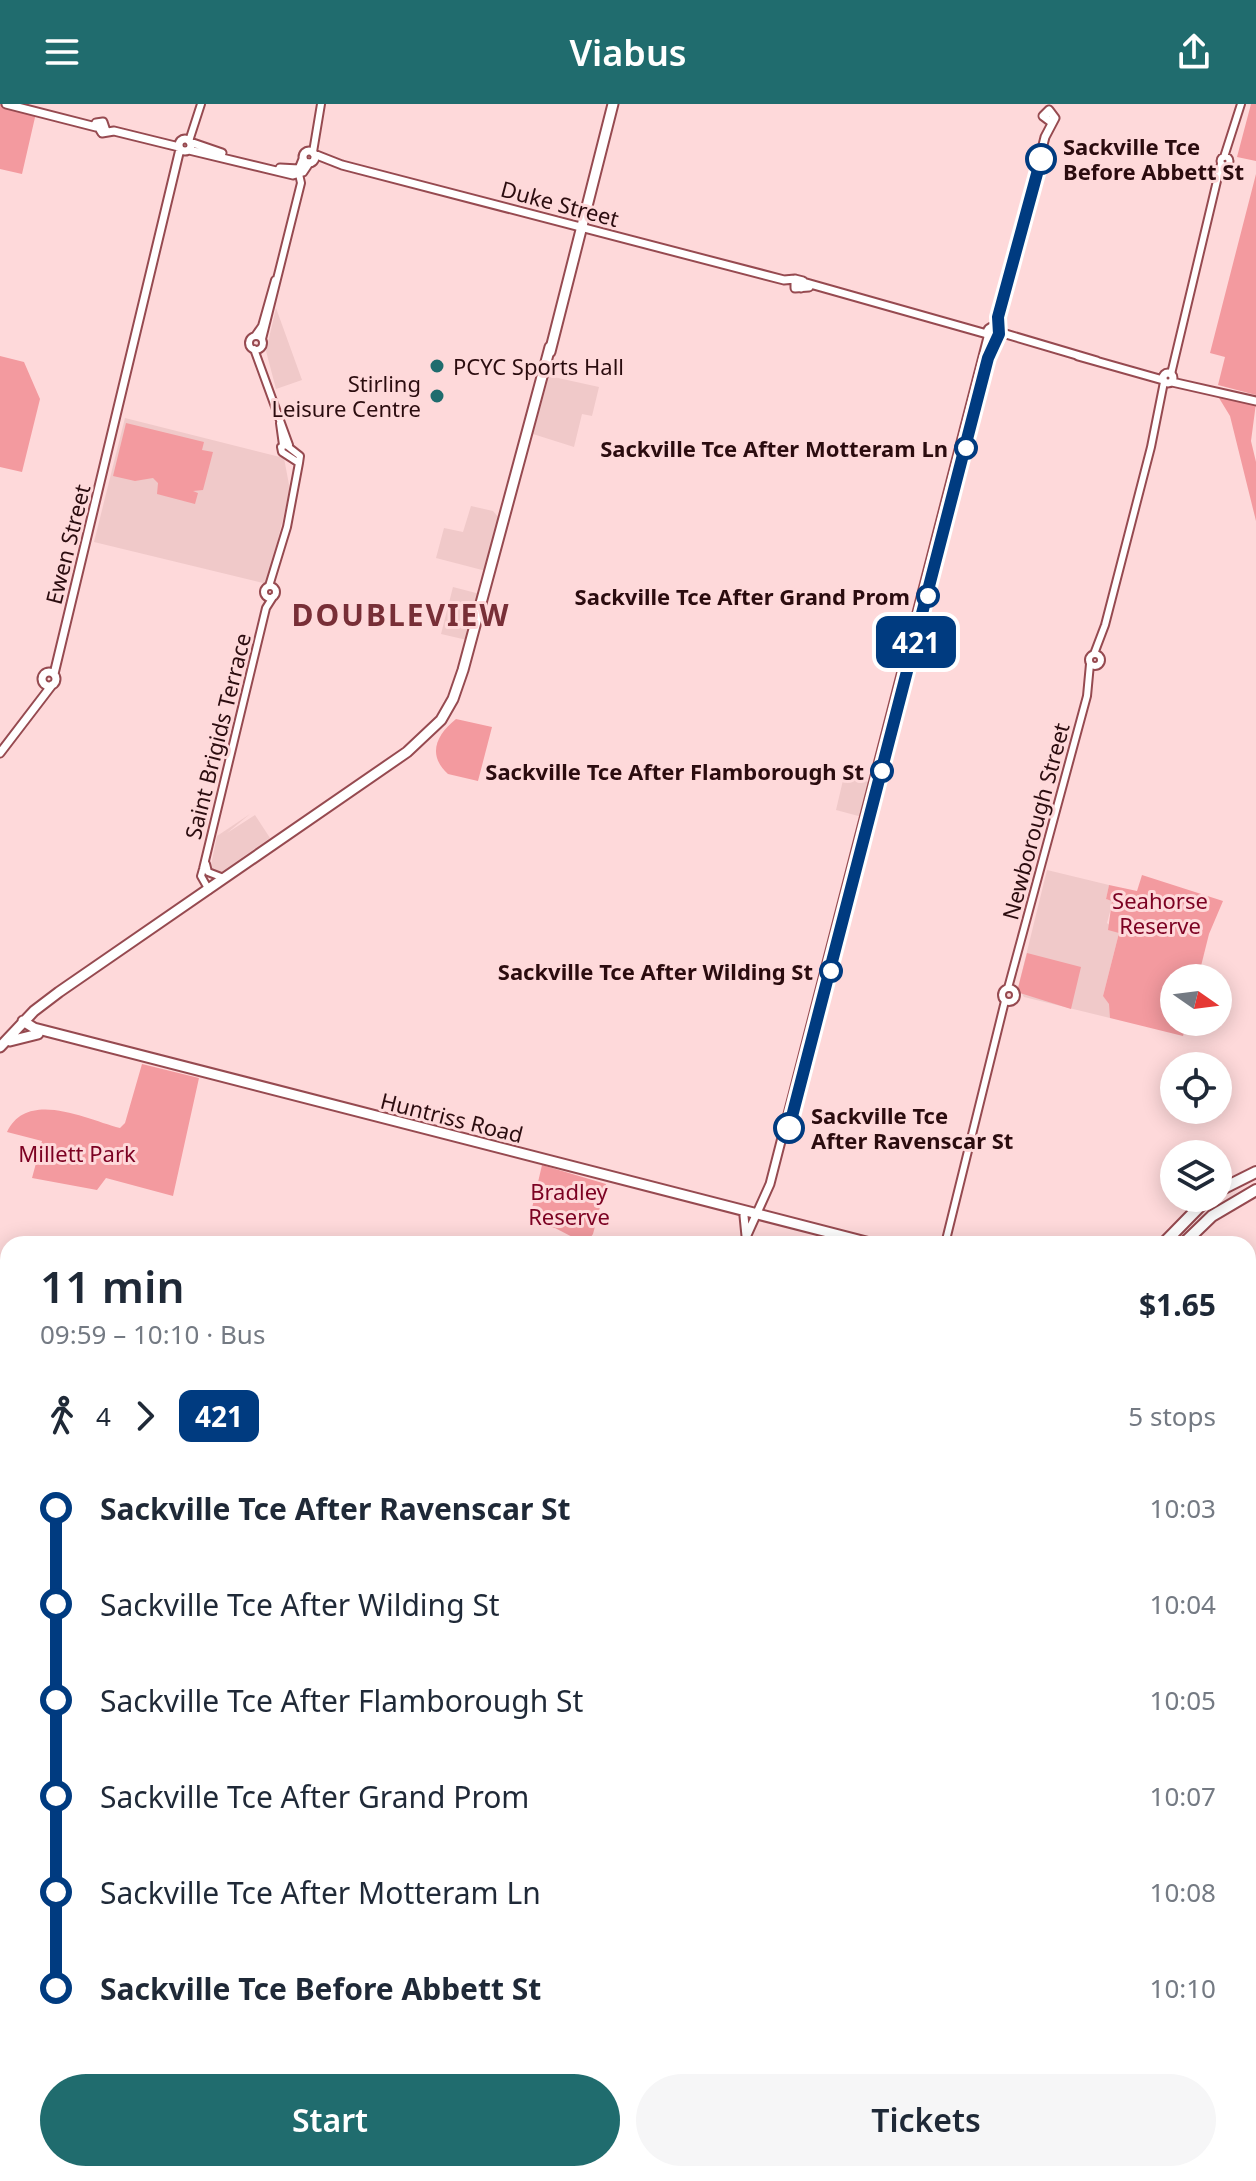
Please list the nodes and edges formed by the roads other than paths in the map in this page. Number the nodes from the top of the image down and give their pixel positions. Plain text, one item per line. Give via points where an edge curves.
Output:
1 (6, 104) edge
2 (20, 104) edge
3 (201, 104) edge
4 (319, 104) edge
5 (613, 104) edge
6 (1241, 104) edge
7 (1051, 108) edge
8 (96, 125) junction
9 (185, 145) junction
10 (310, 157) junction
11 (297, 173) junction
12 (582, 227) junction
13 (993, 333) junction
14 (1168, 378) junction
15 (1256, 401) edge
16 (1097, 655) junction
17 (1093, 666) junction
18 (52, 670) junction
19 (48, 685) junction
20 (0, 753) edge
21 (258, 854) junction
22 (205, 861) junction
23 (221, 877) junction
24 (210, 887) junction
25 (1010, 989) junction
26 (1007, 1002) junction
27 (22, 1025) junction
28 (38, 1034) junction
29 (4, 1044) edge
30 (1256, 1172) edge
31 (1232, 1184) edge
32 (1256, 1190) edge
33 (1194, 1212) edge
34 (744, 1216) junction
35 (760, 1217) junction
36 (746, 1236) edge
37 (749, 1236) edge
38 (829, 1236) edge
39 (840, 1236) edge
40 (947, 1236) edge
41 (1171, 1236) edge
42 (1191, 1236) edge

1 - 8 main road
2 - 8 main road
3 - 9 street, Ewen Street
4 - 10 street
5 - 12 main road
6 - 14 street, Newborough Street
7 - 13 main road
8 - 9 main road
9 - 11 main road
9 - 18 main road, Ewen Street
10 - 11 main road
10 - 12 main road, Duke Street
11 - 22 street, Saint Brigids Terrace via 298,190 258,343 286,445 301,457 295,462 295,491
12 - 13 main road, Duke Street
12 - 21 main road via 457,689 441,720 407,752
13 - 14 main road, Duke Street
13 - 35 main road
14 - 15 main road, Duke Street
14 - 16 street, Newborough Street
16 - 17 street, Newborough Street
16 - 17 street, Newborough Street via 1089,659
17 - 25 street, Newborough Street
18 - 19 main road, Ewen Street via 56,679
18 - 19 main road, Ewen Street via 42,677
19 - 20 main road, Ewen Street
21 - 23 main road
21 - 24 main road
22 - 23 street via 208,872
22 - 24 street, Saint Brigids Terrace via 202,872
23 - 24 main road
24 - 27 main road
25 - 26 street, Newborough Street via 1015,997
25 - 26 street, Newborough Street via 1002,994
26 - 40 street, Newborough Street
27 - 28 main road, Huntriss Road
27 - 29 main road
27 - 35 main road, Huntriss Road
28 - 29 main road
28 - 34 main road, Huntriss Road
30 - 31 highway
32 - 42 highway via 1212,1216
33 - 41 highway
34 - 35 main road, Huntriss Road
34 - 36 main road
35 - 37 main road
35 - 38 main road, Huntriss Road
35 - 39 main road, Huntriss Road

